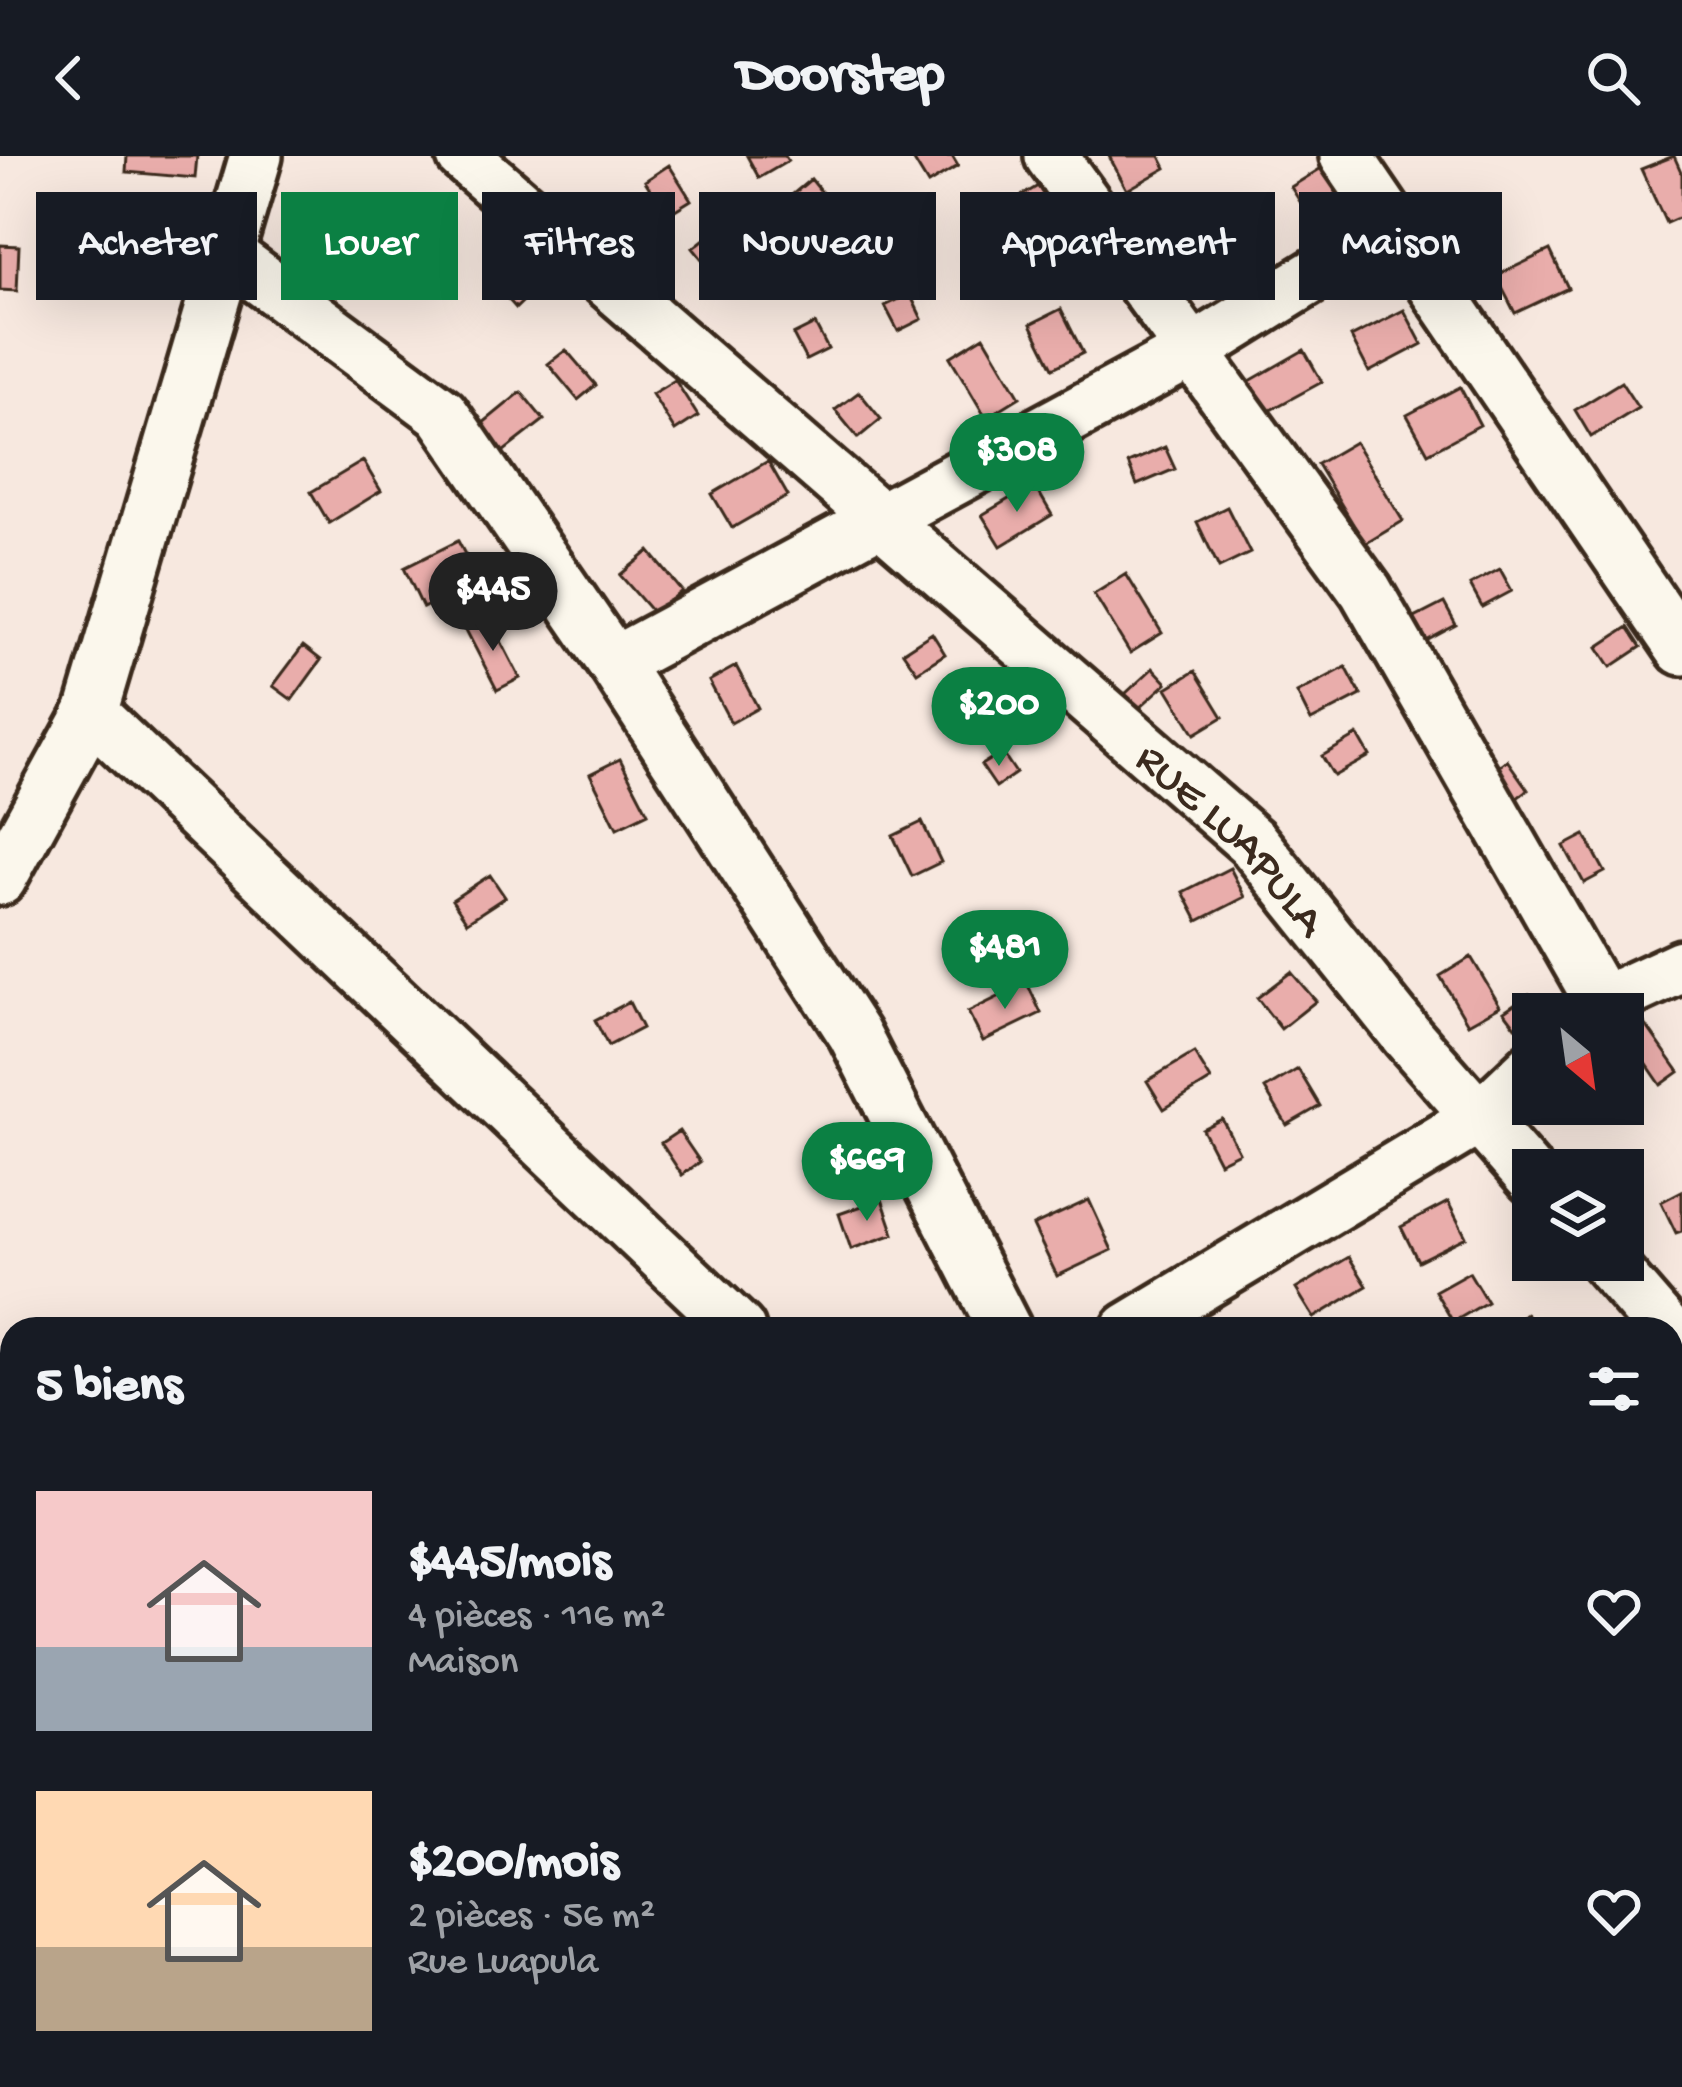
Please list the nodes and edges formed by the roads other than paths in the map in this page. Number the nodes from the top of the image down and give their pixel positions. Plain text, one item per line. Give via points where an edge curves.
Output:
1 (256, 156) edge
2 (463, 156) edge
3 (1051, 156) edge
4 (1346, 156) edge
5 (245, 192) edge
6 (1372, 192) edge
7 (257, 276) edge
8 (1299, 285) edge
9 (212, 300) edge
10 (1447, 300) edge
11 (1194, 350) junction
12 (881, 520) junction
13 (1682, 649) edge
14 (614, 663) junction
15 (92, 713) junction
16 (0, 879) edge
17 (1682, 966) edge
18 (1588, 993) edge
19 (1627, 993) edge
20 (1512, 1087) edge
21 (1479, 1118) junction
22 (1512, 1155) edge
23 (1623, 1281) edge
24 (726, 1317) edge
25 (999, 1317) edge
26 (1148, 1317) edge
27 (1655, 1317) edge

1 - 5 street
2 - 12 street, RUE LUAPULA
3 - 11 street
4 - 6 street
7 - 14 street via 442,412
8 - 11 street
9 - 15 street
10 - 13 street
11 - 12 street
11 - 18 street via 1366,591
12 - 14 street
12 - 21 street, RUE LUAPULA via 1252,842
14 - 25 street via 854,1034
15 - 16 street
15 - 24 street
17 - 19 street
20 - 21 street
21 - 22 street, RUE LUAPULA
21 - 26 street
23 - 27 street

